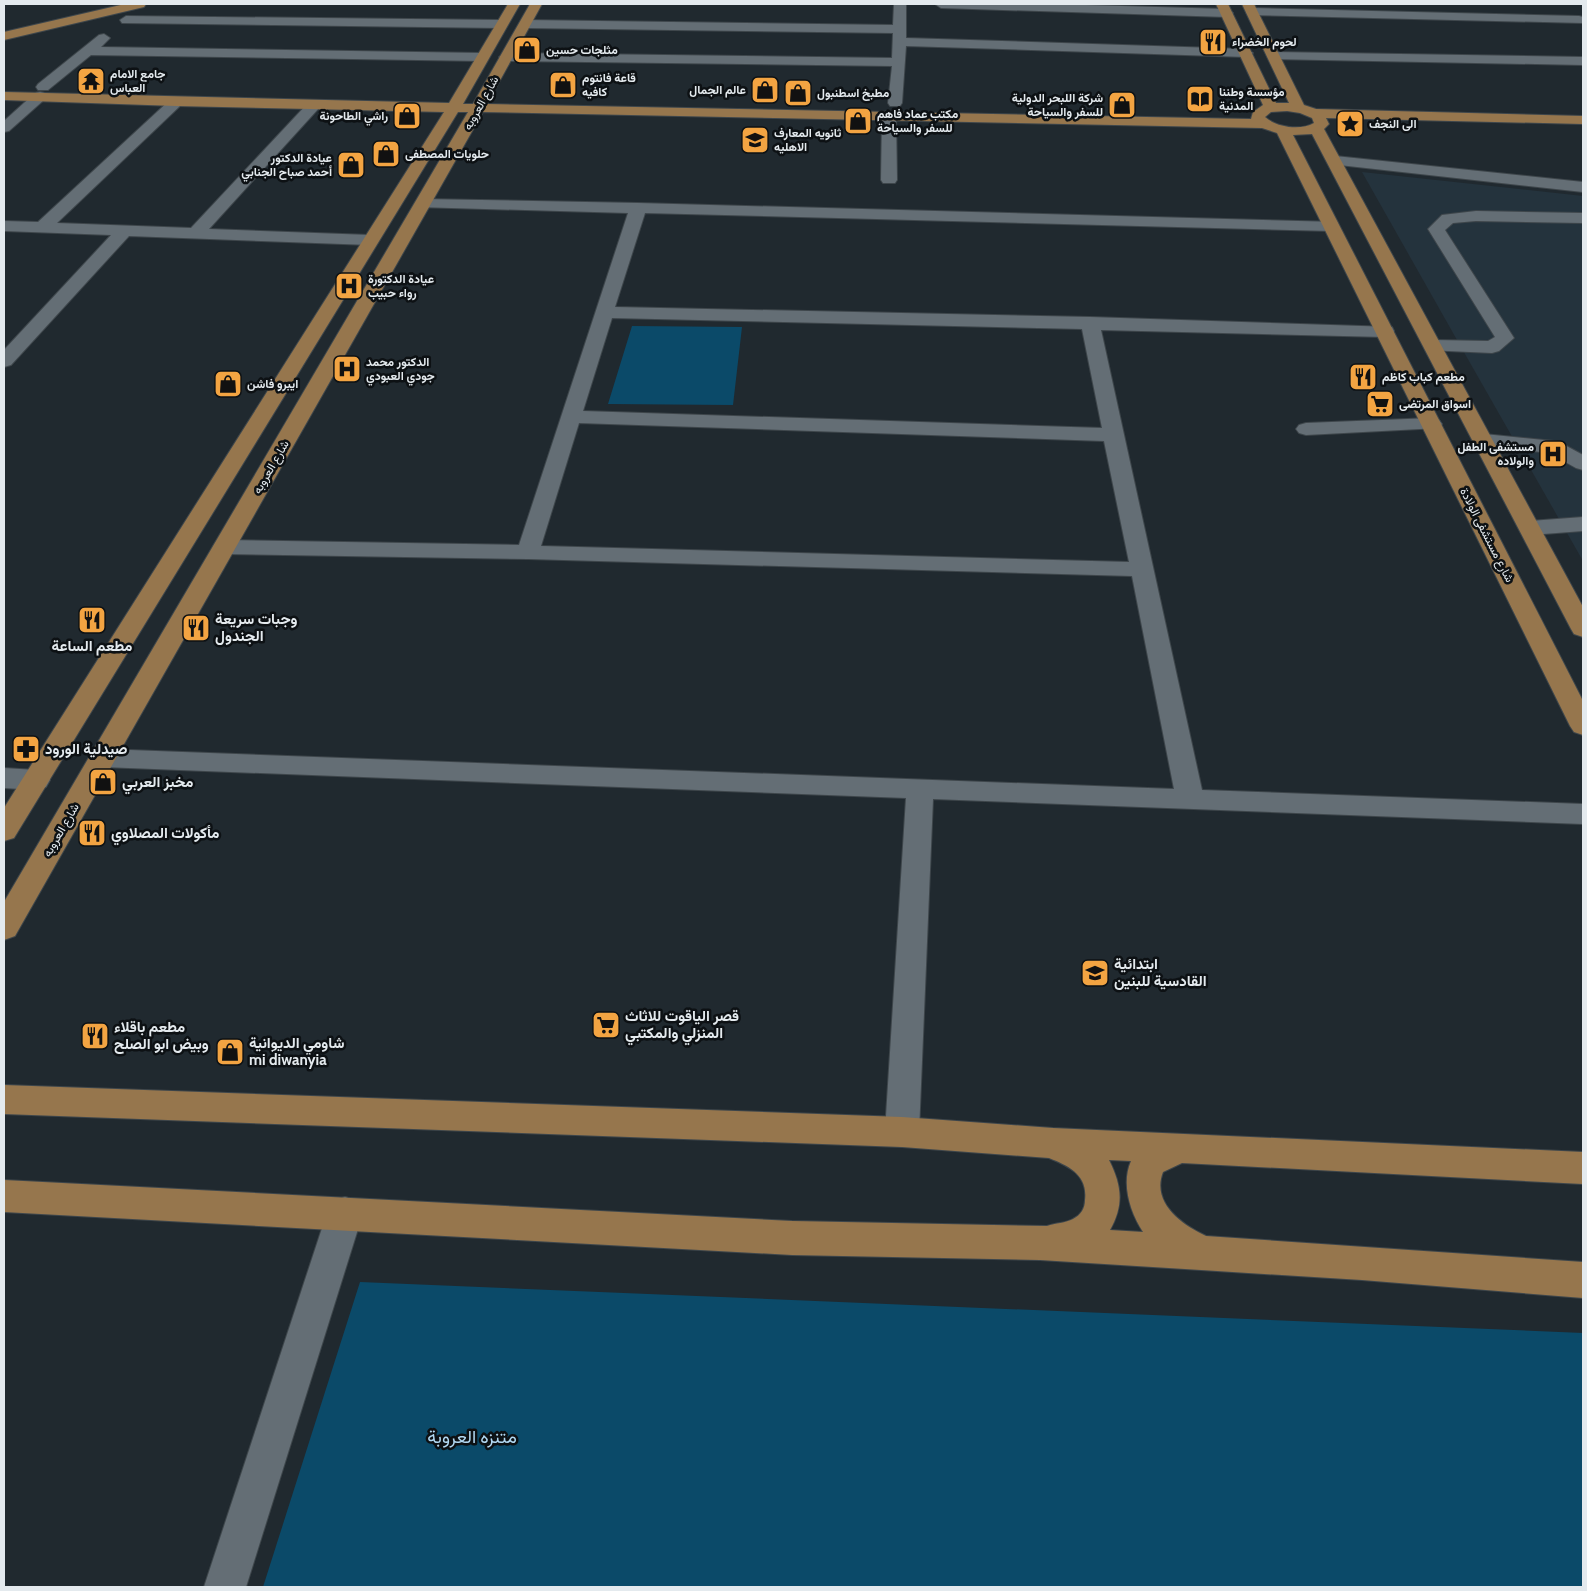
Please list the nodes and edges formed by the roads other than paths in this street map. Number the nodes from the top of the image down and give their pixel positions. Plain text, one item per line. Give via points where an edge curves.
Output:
1 (112, 4) edge
2 (138, 4) edge
3 (514, 4) edge
4 (536, 4) edge
5 (900, 4) edge
6 (941, 4) edge
7 (1225, 8) edge
8 (1250, 8) edge
9 (1570, 9) dead end
10 (1581, 22) edge
11 (502, 24) junction
12 (525, 24) junction
13 (119, 26) junction
14 (4, 28) edge
15 (900, 35) junction
16 (4, 36) edge
17 (90, 51) junction
18 (1246, 53) junction
19 (1274, 56) junction
20 (482, 57) junction
21 (506, 57) junction
22 (1583, 61) edge
23 (899, 62) junction
24 (4, 87) edge
25 (42, 92) junction
26 (4, 96) edge
27 (176, 102) junction
28 (456, 102) junction
29 (481, 102) junction
30 (314, 105) junction
31 (1298, 108) junction
32 (892, 109) junction
33 (1270, 119) junction
34 (1583, 120) edge
35 (1317, 122) junction
36 (4, 128) edge
37 (1583, 134) edge
38 (1335, 161) junction
39 (889, 180) dead end
40 (1583, 187) edge
41 (423, 204) junction
42 (638, 208) junction
43 (1583, 218) edge
44 (4, 226) edge
45 (1331, 226) junction
46 (43, 227) junction
47 (125, 230) junction
48 (197, 232) junction
49 (370, 240) junction
50 (605, 312) junction
51 (1090, 323) junction
52 (1385, 331) junction
53 (1433, 346) junction
54 (4, 361) edge
55 (570, 417) junction
56 (1432, 424) junction
57 (1306, 428) dead end
58 (1113, 435) junction
59 (1484, 440) junction
60 (1583, 464) edge
61 (1454, 468) junction
62 (1501, 472) junction
63 (1583, 524) edge
64 (1530, 528) junction
65 (224, 546) junction
66 (528, 552) junction
67 (1141, 568) junction
68 (1583, 629) edge
69 (1583, 726) edge
70 (103, 758) junction
71 (4, 778) edge
72 (36, 780) junction
73 (920, 790) junction
74 (1190, 798) junction
75 (1583, 814) edge
76 (4, 831) edge
77 (4, 928) edge
78 (4, 1099) edge
79 (902, 1132) junction
80 (1053, 1143) junction
81 (1183, 1148) junction
82 (1583, 1168) edge
83 (4, 1196) edge
84 (345, 1213) junction
85 (1040, 1243) junction
86 (1203, 1252) junction
87 (1583, 1280) edge
88 (225, 1587) edge

1 - 14 main road
2 - 13 street
2 - 16 main road
3 - 11 main road, شارع العروبه
4 - 12 main road, شارع العروبه
5 - 15 street
6 - 7 street
7 - 18 main road, شارع مستشفى الولادة
8 - 10 street
8 - 19 main road
9 - 10 street
11 - 13 street
11 - 20 main road, شارع العروبه
12 - 15 street
12 - 21 main road, شارع العروبه
13 - 17 street
15 - 18 street
15 - 23 street
17 - 20 street
17 - 25 street
18 - 33 main road, شارع مستشفى الولادة
19 - 22 street
19 - 31 main road
20 - 28 main road, شارع العروبه
21 - 23 street
21 - 29 main road, شارع العروبه
23 - 32 street
24 - 25 main road
25 - 26 main road
25 - 27 main road
25 - 28 main road
25 - 36 street
27 - 30 main road
27 - 46 street
28 - 29 main road
28 - 30 main road
28 - 49 main road, شارع العروبه
29 - 32 main road
29 - 41 main road, شارع العروبه
30 - 48 street
31 - 33 main road
31 - 35 main road
32 - 33 main road
32 - 39 street
33 - 35 main road via 1299,131
33 - 45 main road, شارع مستشفى الولادة
34 - 35 main road
35 - 37 main road
35 - 38 main road
38 - 40 street
38 - 53 main road
41 - 42 street
41 - 65 main road, شارع العروبه
42 - 45 street
42 - 50 street
43 - 53 street via 1448,218 1436,229 1505,338 1492,347
44 - 46 street
45 - 52 main road, شارع مستشفى الولادة
46 - 47 street
47 - 48 street
47 - 54 street
48 - 49 street
49 - 72 main road, شارع العروبه
50 - 51 street
50 - 55 street
51 - 52 street
51 - 58 street
52 - 56 main road, شارع مستشفى الولادة
53 - 59 main road
55 - 58 street
55 - 66 street
56 - 57 street
56 - 61 main road, شارع مستشفى الولادة
58 - 67 street
59 - 60 street via 1554,447
59 - 62 main road
61 - 62 main road
61 - 69 main road, شارع مستشفى الولادة
62 - 64 main road
63 - 64 street
64 - 68 main road
65 - 66 street
65 - 70 main road, شارع العروبه
66 - 67 street
67 - 74 street
70 - 73 street
70 - 77 main road, شارع العروبه
71 - 72 street
72 - 76 main road, شارع العروبه
73 - 74 street
73 - 79 street
74 - 75 street
78 - 79 main road
79 - 80 main road
80 - 81 main road
80 - 85 main road via 1092,1165 1101,1179 1104,1193 1096,1222 1086,1231
81 - 82 main road
81 - 86 main road via 1148,1164 1145,1192 1150,1212 1159,1227 1175,1241
83 - 84 main road
84 - 85 main road via 792,1238
84 - 88 street
85 - 86 main road
86 - 87 main road

